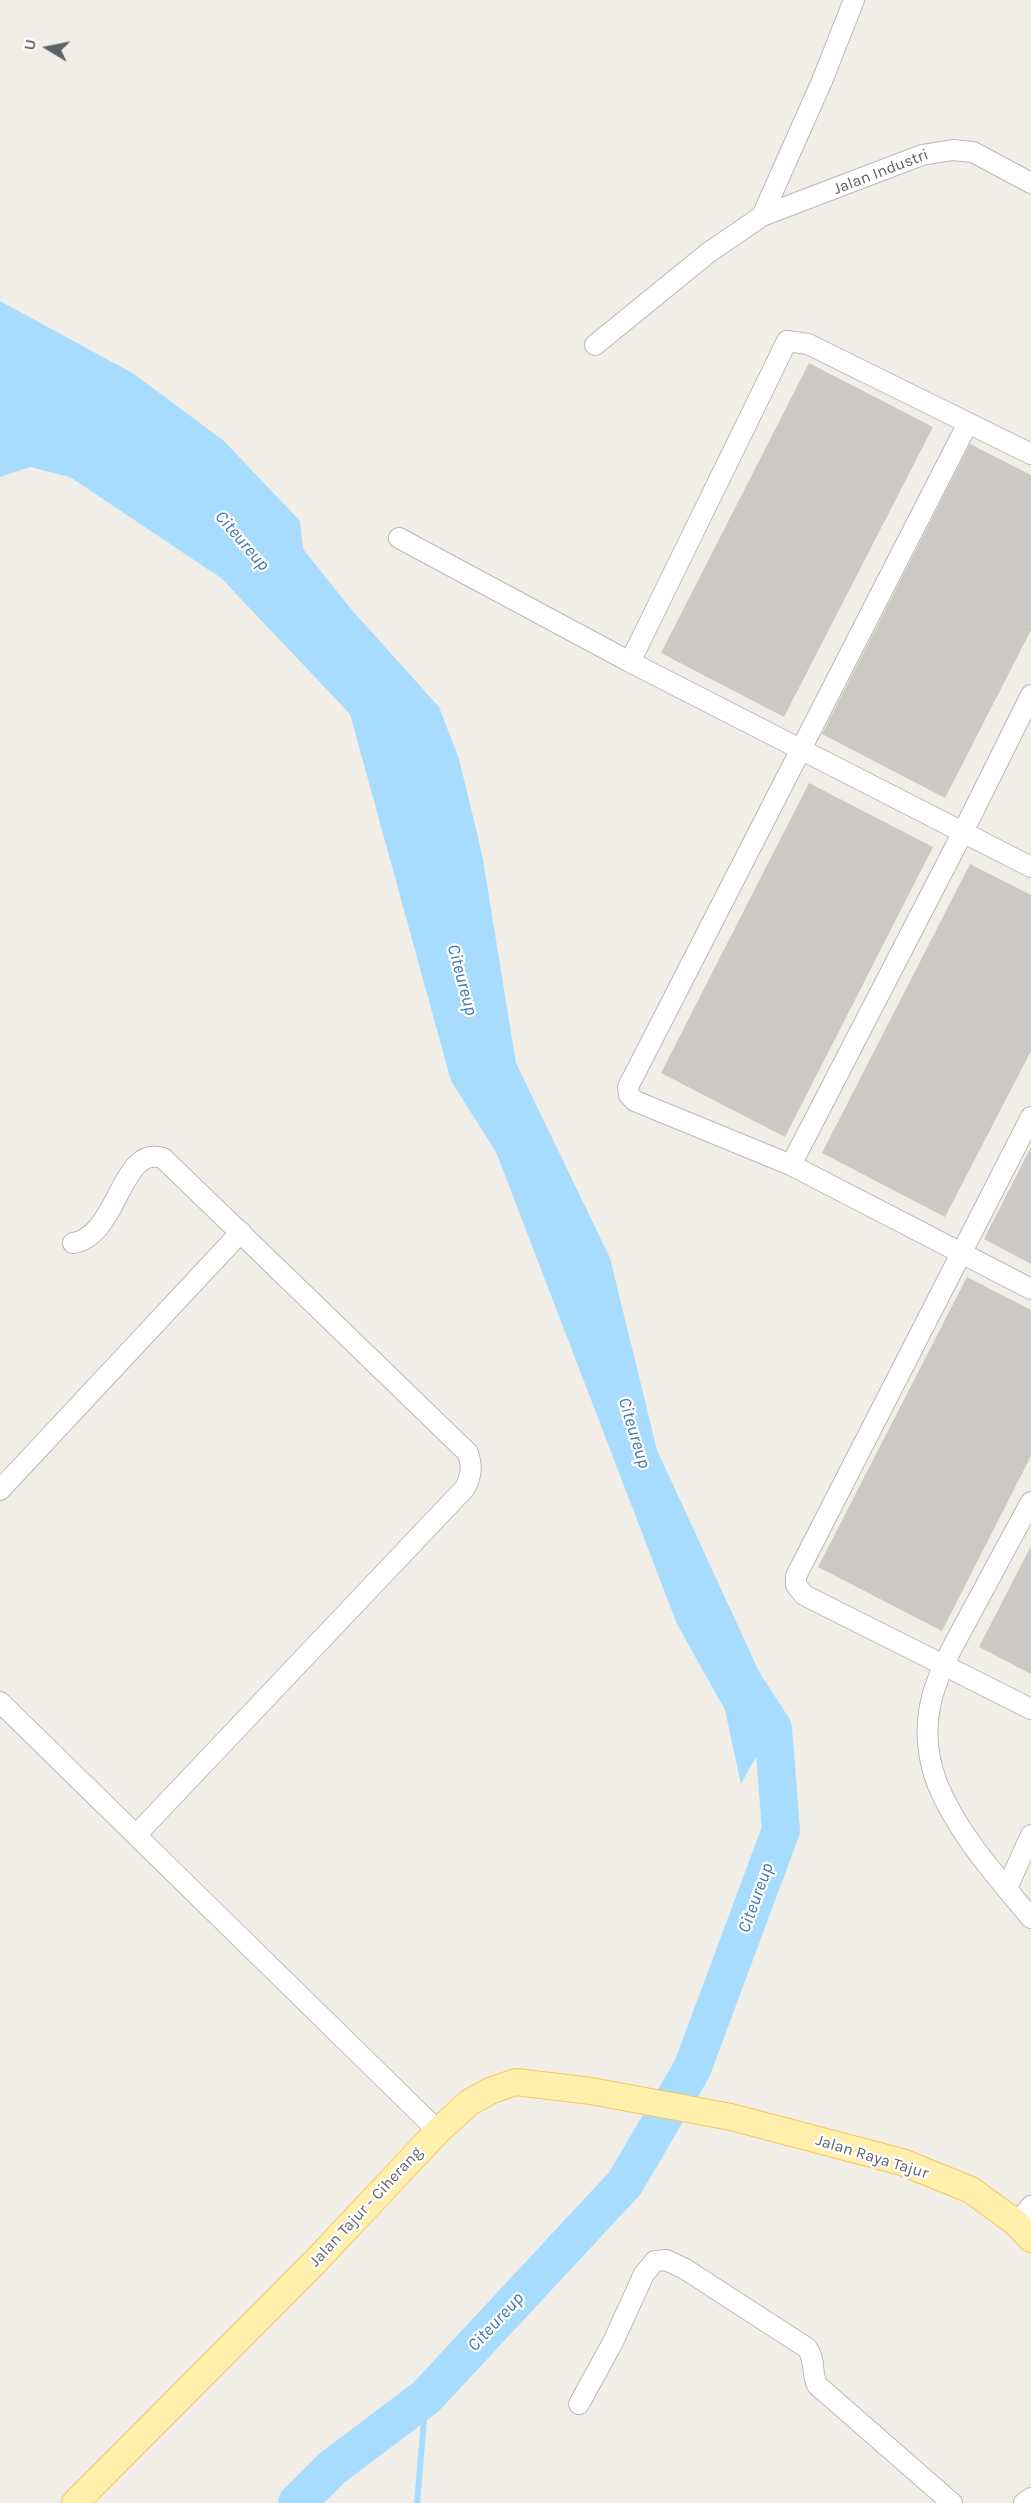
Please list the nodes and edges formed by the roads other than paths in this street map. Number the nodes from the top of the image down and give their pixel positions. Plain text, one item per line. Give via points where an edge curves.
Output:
1 (854, 0) edge
2 (1031, 183) edge
3 (762, 216) junction
4 (595, 345) dead end
5 (968, 423) junction
6 (1031, 454) edge
7 (399, 538) dead end
8 (630, 662) junction
9 (1031, 695) edge
10 (799, 748) junction
11 (963, 832) junction
12 (1031, 867) edge
13 (1031, 1117) edge
14 (791, 1165) junction
15 (241, 1232) junction
16 (73, 1243) dead end
17 (961, 1254) junction
18 (1031, 1289) edge
19 (0, 1490) edge
20 (1031, 1502) edge
21 (944, 1664) junction
22 (0, 1702) edge
23 (1031, 1709) edge
24 (137, 1834) junction
25 (1031, 1835) edge
26 (1007, 1888) junction
27 (1031, 1918) edge
28 (731, 2117) joint
29 (438, 2131) junction
30 (1026, 2223) edge
31 (579, 2404) dead end
32 (1031, 2498) edge
33 (75, 2503) edge
34 (952, 2503) edge
35 (1024, 2503) edge

1 - 3 street
2 - 3 street, Jalan Industri via 973,152 939,151
3 - 4 street, Jalan Industri via 708,253
5 - 6 street
5 - 8 street via 808,344 787,341
5 - 10 street
7 - 8 street
8 - 10 street
9 - 11 street
10 - 11 street
10 - 14 street via 628,1088 635,1101
11 - 12 street
11 - 14 street
13 - 17 street
14 - 17 street
15 - 16 street via 163,1158 155,1156 135,1166 93,1235
15 - 19 street
15 - 24 street via 468,1453 472,1465 470,1478 465,1488
17 - 18 street
17 - 21 street via 796,1576 796,1585 804,1596
20 - 21 street
21 - 23 street
21 - 26 street via 930,1706 930,1758 953,1813
22 - 24 street
24 - 29 street
25 - 26 street
26 - 27 street
28 - 29 main road, Jalan Tajur - Ciherang via 591,2091 516,2082 470,2102
28 - 30 main road, Jalan Raya Tajur via 902,2163 970,2190
29 - 33 main road, Jalan Tajur - Ciherang via 314,2263
31 - 34 street via 644,2274 655,2261 666,2260 807,2348 812,2355 817,2385
32 - 35 street

